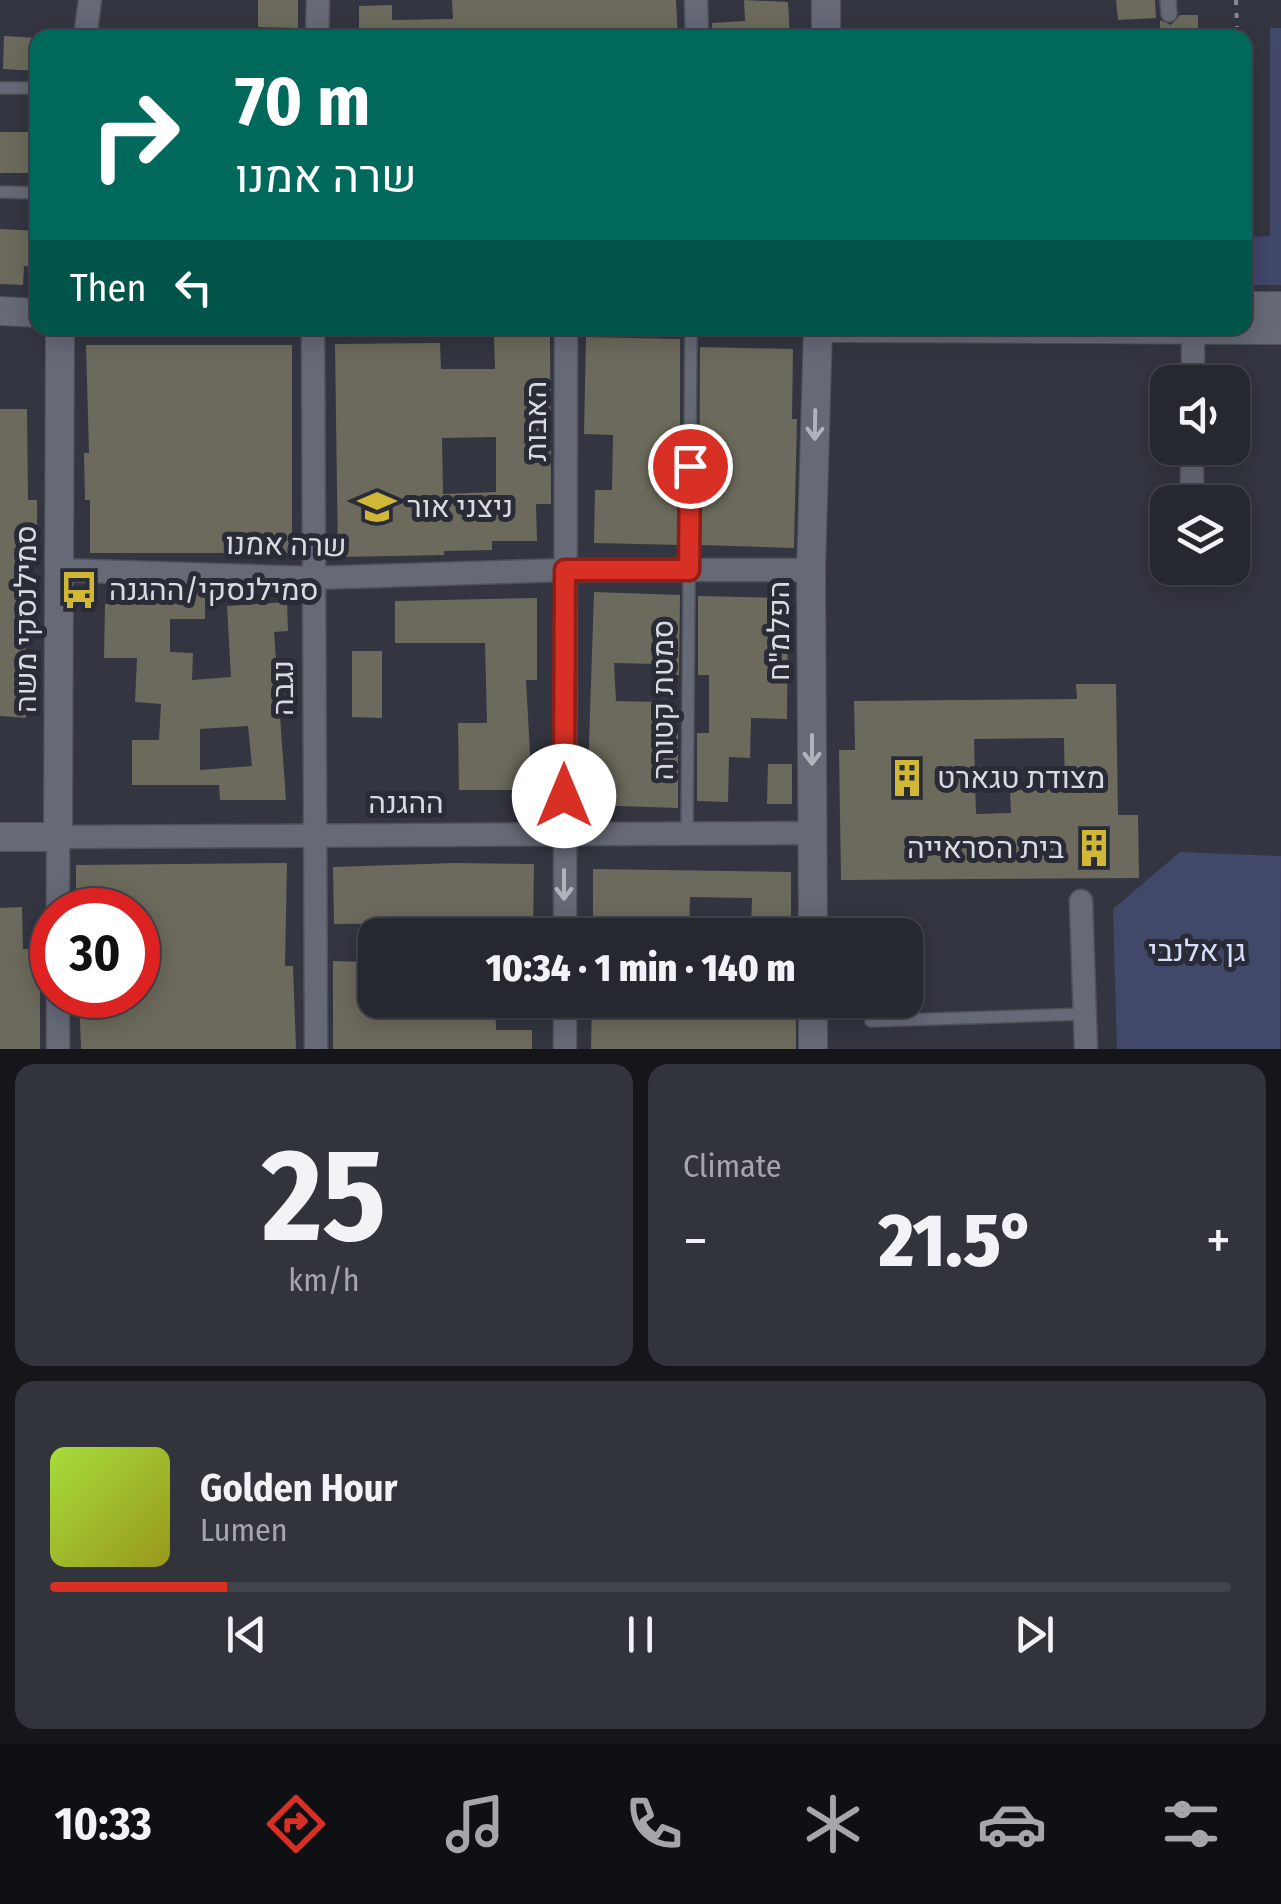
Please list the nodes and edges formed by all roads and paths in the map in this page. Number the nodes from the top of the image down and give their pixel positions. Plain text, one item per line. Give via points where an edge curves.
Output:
1 (90, 0) edge
2 (318, 0) edge
3 (696, 0) edge
4 (826, 0) edge
5 (1236, 0) edge
6 (1237, 26) dead end
7 (87, 30) edge
8 (317, 30) edge
9 (697, 30) edge
10 (826, 30) edge
11 (0, 88) edge
12 (30, 88) edge
13 (0, 192) edge
14 (30, 193) edge
15 (1252, 306) edge
16 (1281, 306) edge
17 (0, 310) edge
18 (30, 313) edge
19 (1252, 330) edge
20 (1281, 330) edge
21 (60, 335) edge
22 (313, 335) edge
23 (566, 335) edge
24 (691, 335) edge
25 (818, 335) edge
26 (1194, 335) edge
27 (1193, 365) edge
28 (59, 570) junction
29 (565, 570) junction
30 (689, 570) junction
31 (812, 570) junction
32 (312, 578) junction
33 (812, 833) junction
34 (564, 834) junction
35 (686, 834) junction
36 (313, 836) junction
37 (0, 837) edge
38 (58, 838) junction
39 (58, 888) edge
40 (1082, 901) dead end
41 (564, 918) edge
42 (813, 918) edge
43 (1085, 1014) junction
44 (58, 1018) edge
45 (565, 1018) edge
46 (813, 1018) edge
47 (871, 1022) dead end
48 (58, 1049) edge
49 (316, 1049) edge
50 (565, 1049) edge
51 (814, 1049) edge
52 (1086, 1049) edge

1 - 7 street
2 - 8 street
3 - 9 street
4 - 10 street
5 - 6 path
11 - 12 lane
13 - 14 lane
15 - 16 street
17 - 18 street
19 - 20 street
21 - 28 street, סמילנסקי משה
22 - 32 street, נגבה
23 - 29 street, האבות
24 - 30 lane, סמטת קטורה
25 -> 31 street, הפלמ"ח
26 - 27 street
28 - 32 street, שרה אמנו
28 - 38 street, סמילנסקי משה
29 - 30 street, שרה אמנו
29 - 32 street, שרה אמנו
29 - 34 street, האבות
30 - 31 street, שרה אמנו
30 - 35 lane, סמטת קטורה
31 -> 33 street, הפלמ"ח
32 - 36 street, נגבה
33 - 35 street, ההגנה
33 - 42 street, הפלמ"ח
34 - 35 street, ההגנה
34 - 36 street, ההגנה
34 -> 41 street, האבות
36 - 38 street, ההגנה
36 - 49 street, נגבה
37 - 38 street, ההגנה
38 - 39 street, סמילנסקי משה
40 - 43 street
43 - 47 lane
43 - 52 street
44 - 48 street
45 - 50 street
46 - 51 street

